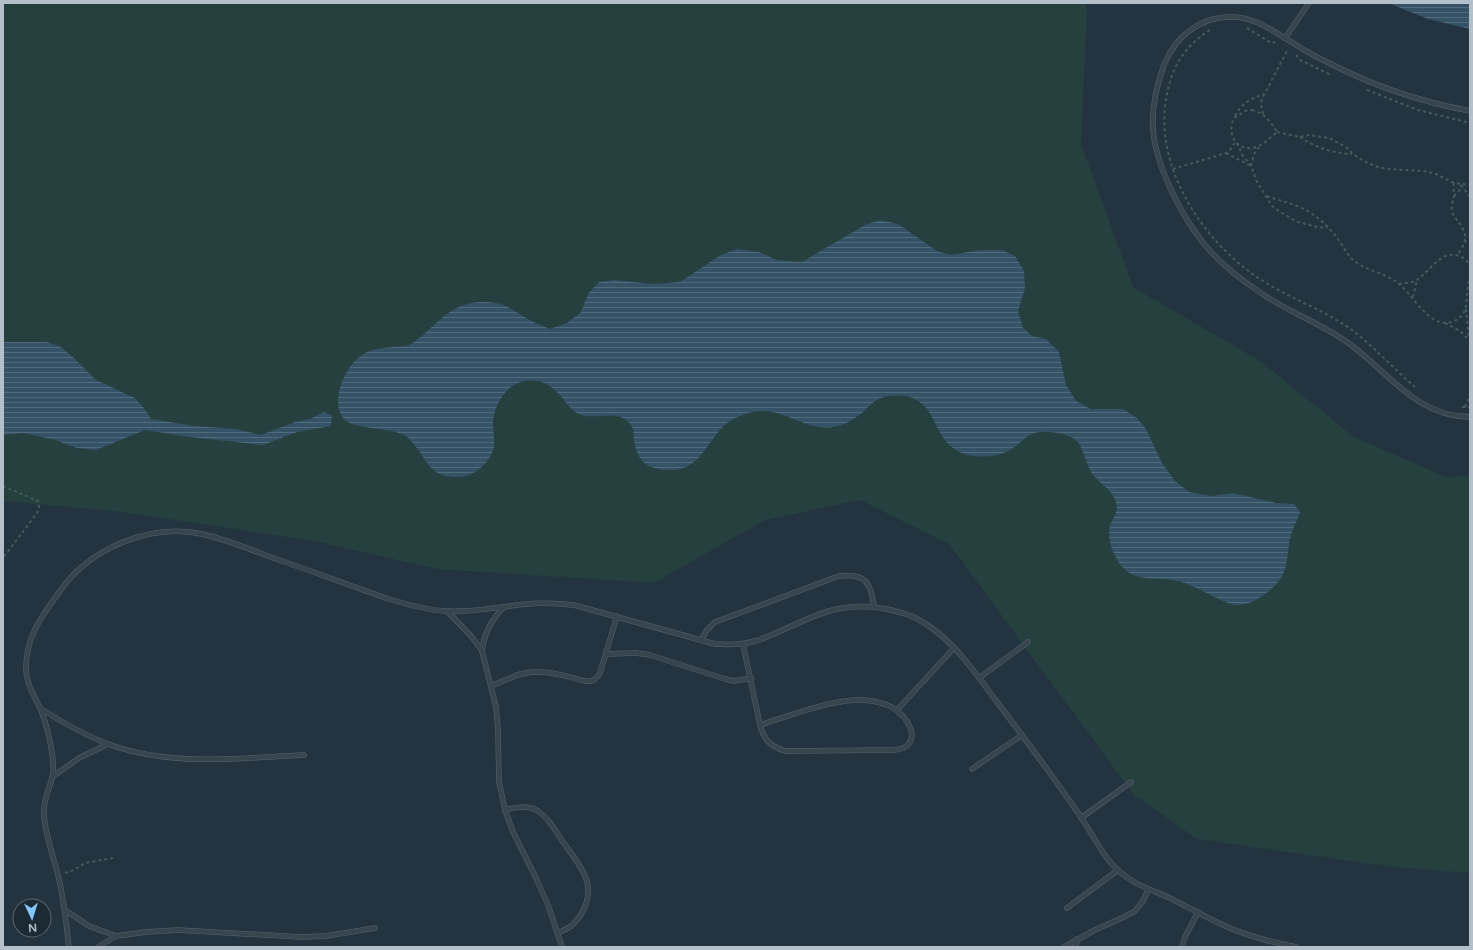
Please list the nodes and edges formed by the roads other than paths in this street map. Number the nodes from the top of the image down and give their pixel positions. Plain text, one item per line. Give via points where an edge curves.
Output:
1 (1309, 3) edge
2 (1285, 38) junction
3 (1470, 111) edge
4 (1470, 417) edge
5 (504, 607) junction
6 (874, 607) junction
7 (447, 611) junction
8 (617, 616) junction
9 (702, 640) junction
10 (1028, 642) dead end
11 (743, 644) junction
12 (954, 648) junction
13 (482, 651) junction
14 (606, 654) junction
15 (750, 678) junction
16 (979, 678) junction
17 (492, 686) junction
18 (40, 709) junction
19 (897, 710) junction
20 (760, 725) junction
21 (1022, 735) junction
22 (108, 744) junction
23 (304, 755) dead end
24 (972, 769) dead end
25 (52, 776) junction
26 (1132, 782) dead end
27 (505, 810) junction
28 (1081, 818) junction
29 (1118, 870) junction
30 (1148, 890) junction
31 (1068, 908) dead end
32 (65, 910) junction
33 (1198, 912) junction
34 (375, 928) dead end
35 (558, 933) junction
36 (116, 936) junction
37 (1077, 939) junction
38 (1270, 942) junction
39 (69, 947) edge
40 (98, 947) edge
41 (562, 947) edge
42 (1064, 947) edge
43 (1076, 947) edge
44 (1182, 947) edge
45 (1268, 947) edge
46 (1296, 947) edge

1 - 2 lane
2 - 3 lane via 1330,64 1368,81 1440,105
2 - 4 lane via 1256,21 1240,17 1200,23 1181,38 1165,62 1153,111 1156,151 1165,179 1186,219 1202,242 1243,281 1263,295 1341,338 1420,403 1449,415
5 - 7 lane
5 - 8 lane via 551,603 574,605
5 - 13 lane via 488,627
6 - 9 lane via 870,586 861,578 839,576 715,622
6 - 11 lane via 836,609 768,637
6 - 12 lane via 896,611 918,620 937,632
7 - 13 lane
7 - 18 lane via 406,604 201,534 172,532 144,536 117,545 91,559 69,578 32,632 26,672 30,690
8 - 9 lane
8 - 14 lane
9 - 11 lane via 729,645
10 - 16 lane
11 - 15 lane
12 - 16 lane
12 - 19 lane
13 - 17 lane
14 - 15 lane via 650,655 725,679 734,681
14 - 17 lane via 597,679 591,682 546,672 534,672 521,674
15 - 20 lane
16 - 21 lane
17 - 27 lane via 498,730 499,782
18 - 22 lane
18 - 25 lane via 48,731
19 - 20 lane via 862,700 843,701
19 - 20 lane via 912,732 912,739 902,750 785,751 768,742 762,734
21 - 24 lane
21 - 28 lane
22 - 23 lane via 167,758 228,759
22 - 25 lane via 79,758
25 - 32 lane via 46,794 44,813
26 - 28 lane
27 - 35 lane
27 - 35 lane via 528,807 539,812 586,877 588,897 580,917 570,927
28 - 29 lane
29 - 30 lane via 1132,882
29 - 31 lane
30 - 33 lane
30 - 37 lane via 1135,911
32 - 36 lane via 89,926
32 - 39 lane
33 - 38 lane via 1221,924
33 - 44 lane
34 - 36 lane via 326,936 301,937 177,930
35 - 41 lane
36 - 40 lane
37 - 42 lane
37 - 43 lane
38 - 45 lane
38 - 46 lane

